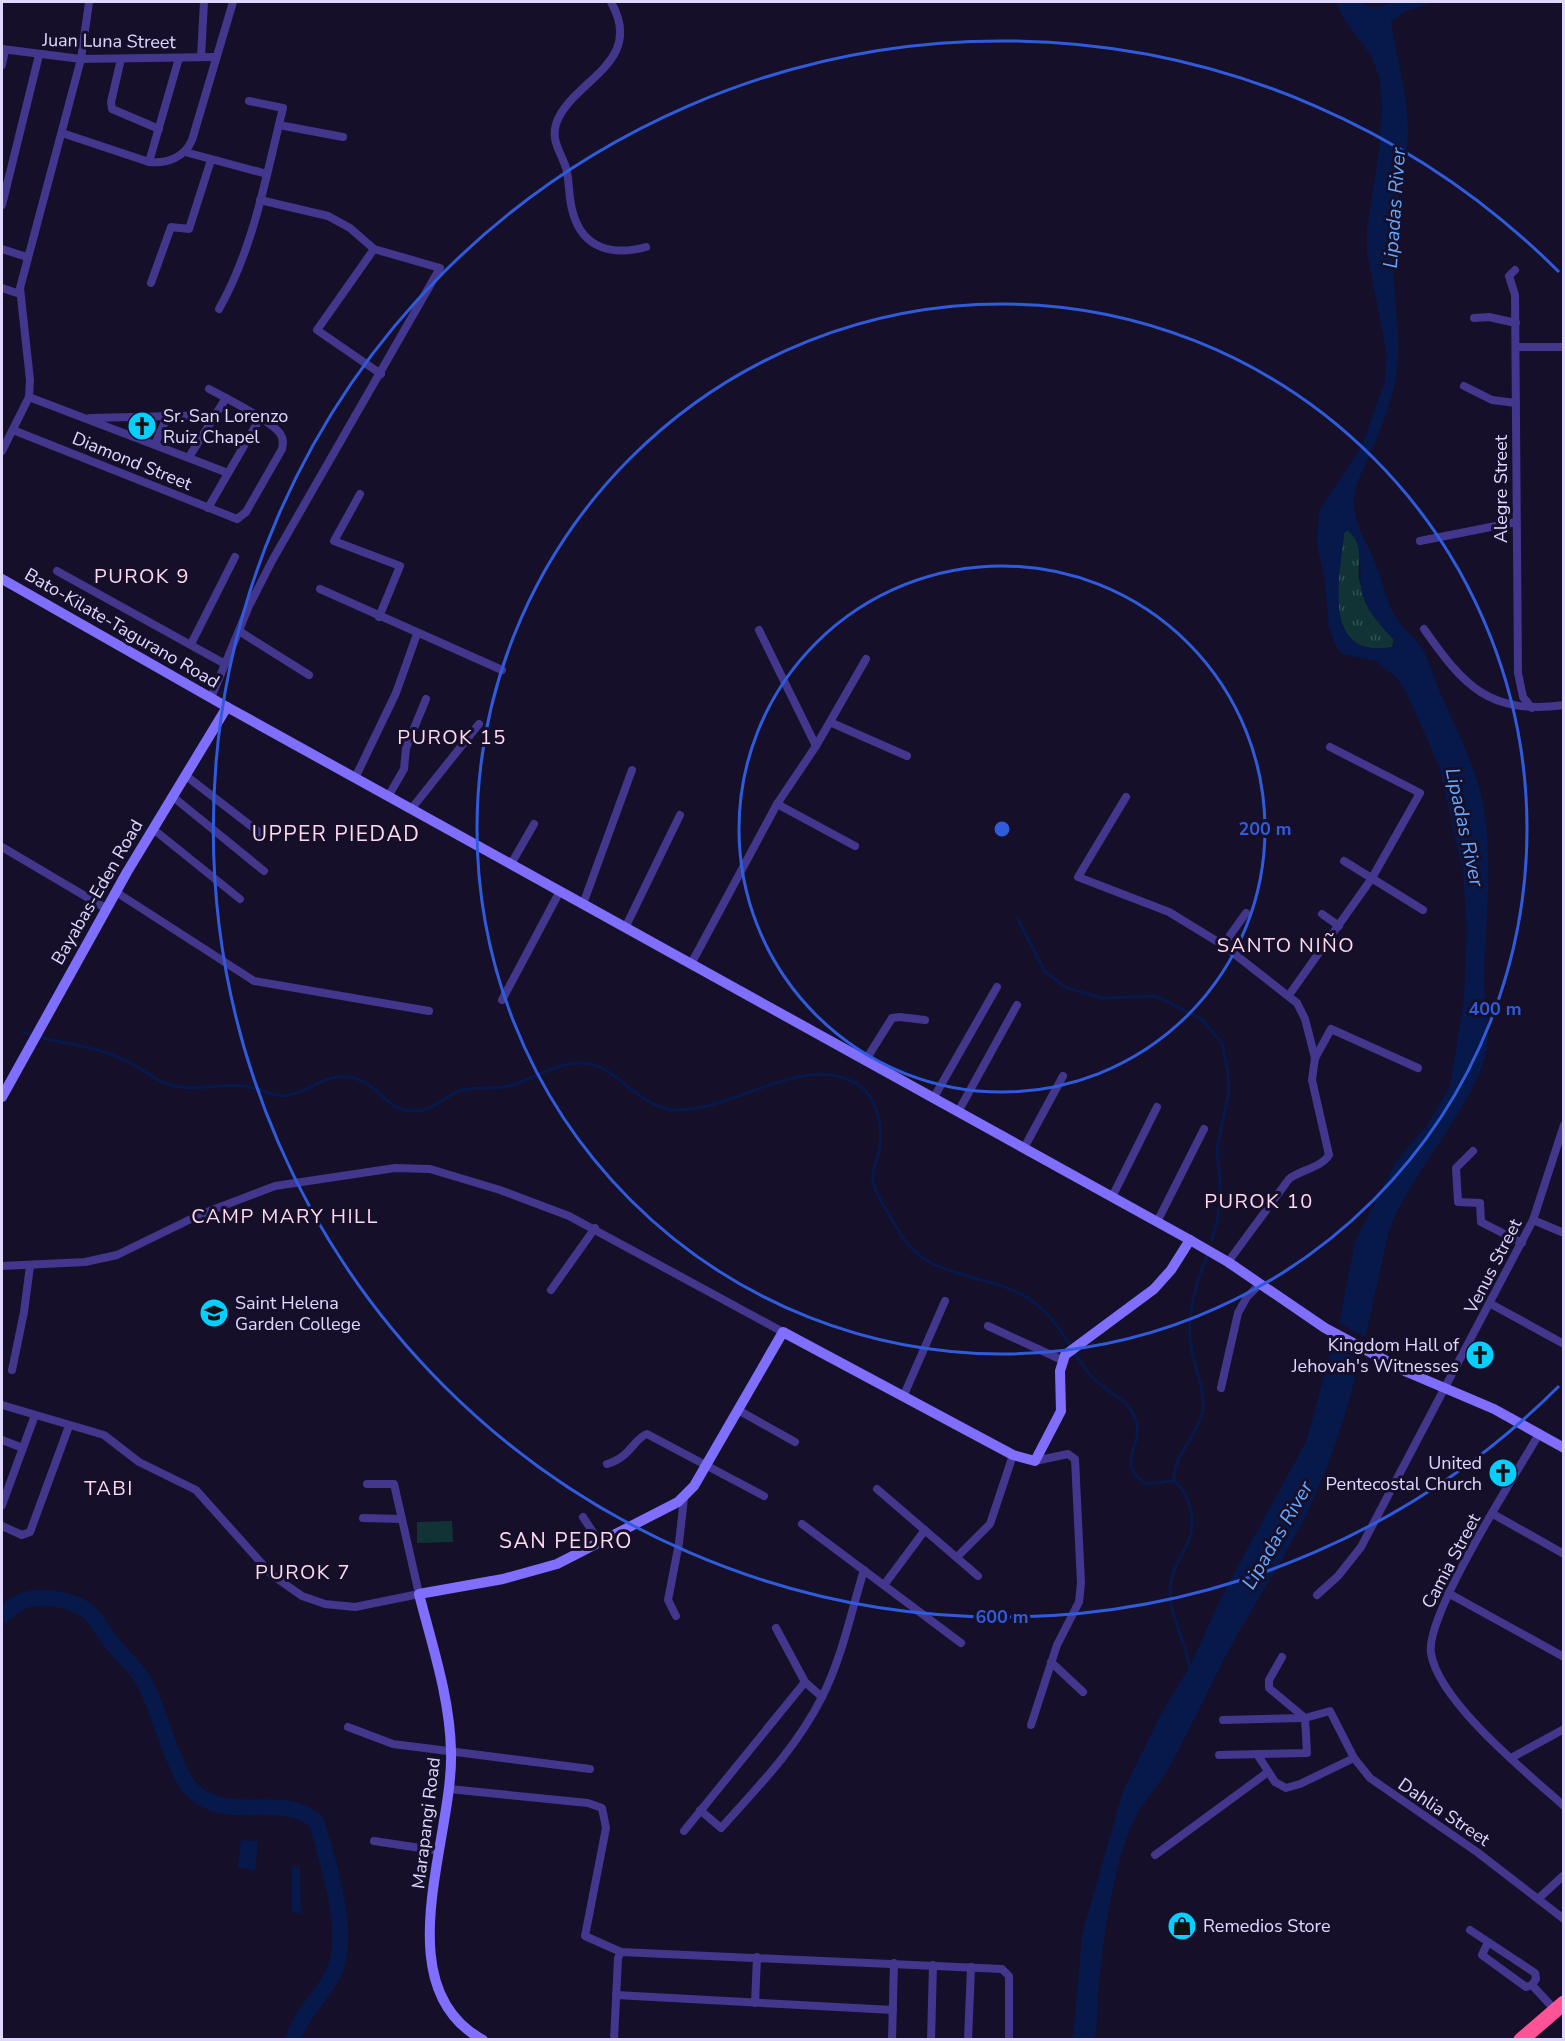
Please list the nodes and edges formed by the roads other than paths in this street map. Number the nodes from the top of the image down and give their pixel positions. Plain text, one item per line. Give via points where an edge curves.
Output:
1 (89, 2) edge
2 (204, 2) edge
3 (233, 2) edge
4 (611, 2) edge
5 (3, 50) edge
6 (39, 55) junction
7 (201, 57) junction
8 (215, 57) junction
9 (179, 58) junction
10 (81, 59) junction
11 (121, 59) junction
12 (2, 64) edge
13 (249, 101) dead end
14 (279, 125) junction
15 (159, 129) junction
16 (62, 133) junction
17 (343, 137) dead end
18 (185, 152) junction
19 (211, 160) junction
20 (149, 162) junction
21 (267, 174) junction
22 (260, 200) junction
23 (2, 205) edge
24 (646, 246) dead end
25 (2, 249) edge
26 (374, 249) junction
27 (27, 257) junction
28 (1515, 270) dead end
29 (151, 283) dead end
30 (2, 288) edge
31 (20, 294) junction
32 (219, 309) dead end
33 (1474, 318) dead end
34 (1516, 323) junction
35 (1516, 347) junction
36 (1563, 347) edge
37 (381, 374) junction
38 (1464, 386) dead end
39 (209, 389) dead end
40 (29, 397) junction
41 (225, 398) junction
42 (1516, 403) junction
43 (168, 415) junction
44 (215, 415) junction
45 (85, 418) junction
46 (260, 418) junction
47 (13, 430) junction
48 (155, 444) junction
49 (2, 451) edge
50 (189, 457) junction
51 (228, 473) junction
52 (360, 494) dead end
53 (208, 508) junction
54 (1516, 522) junction
55 (1420, 541) dead end
56 (235, 557) dead end
57 (57, 571) dead end
58 (2, 579) edge
59 (320, 589) dead end
60 (379, 617) junction
61 (1424, 629) dead end
62 (759, 630) dead end
63 (239, 631) junction
64 (417, 634) junction
65 (191, 644) junction
66 (866, 659) dead end
67 (225, 664) junction
68 (502, 670) dead end
69 (309, 675) dead end
70 (211, 698) junction
71 (426, 699) dead end
72 (1563, 705) edge
73 (227, 707) junction
74 (1532, 708) junction
75 (832, 723) junction
76 (479, 724) dead end
77 (816, 746) junction
78 (1330, 747) dead end
79 (907, 756) dead end
80 (632, 770) dead end
81 (185, 775) junction
82 (356, 776) junction
83 (389, 795) junction
84 (172, 796) junction
85 (1126, 797) dead end
86 (777, 804) junction
87 (412, 808) junction
88 (680, 815) dead end
89 (534, 824) dead end
90 (153, 829) junction
91 (260, 833) dead end
92 (855, 846) dead end
93 (2, 847) edge
94 (1344, 861) dead end
95 (511, 864) junction
96 (264, 871) dead end
97 (1372, 878) junction
98 (560, 891) junction
99 (116, 892) junction
100 (240, 899) dead end
101 (583, 904) junction
102 (107, 909) junction
103 (1423, 910) dead end
104 (1246, 913) dead end
105 (1322, 914) dead end
106 (625, 927) junction
107 (1339, 927) junction
108 (1223, 945) junction
109 (691, 964) junction
110 (997, 987) dead end
111 (1289, 995) junction
112 (502, 1000) dead end
113 (1017, 1005) dead end
114 (429, 1011) dead end
115 (925, 1020) dead end
116 (1315, 1058) junction
117 (865, 1061) junction
118 (1418, 1068) dead end
119 (1063, 1076) dead end
120 (2, 1097) edge
121 (933, 1099) junction
122 (1157, 1107) dead end
123 (958, 1112) junction
124 (1563, 1125) edge
125 (1204, 1129) dead end
126 (1024, 1148) junction
127 (1473, 1151) dead end
128 (1112, 1197) junction
129 (1533, 1220) junction
130 (1157, 1222) junction
131 (595, 1228) junction
132 (1563, 1233) edge
133 (1190, 1240) junction
134 (1522, 1243) junction
135 (1228, 1262) junction
136 (2, 1266) edge
137 (30, 1266) junction
138 (1260, 1284) junction
139 (551, 1290) dead end
140 (945, 1302) dead end
141 (1491, 1304) junction
142 (988, 1326) dead end
143 (783, 1332) junction
144 (1563, 1344) edge
145 (1062, 1360) junction
146 (12, 1370) dead end
147 (1221, 1388) dead end
148 (1446, 1388) junction
149 (903, 1397) junction
150 (2, 1405) edge
151 (738, 1410) junction
152 (35, 1415) junction
153 (69, 1426) junction
154 (1539, 1434) junction
155 (2, 1440) edge
156 (795, 1442) dead end
157 (23, 1448) junction
158 (1563, 1448) edge
159 (1013, 1455) junction
160 (1035, 1461) junction
161 (607, 1464) dead end
162 (706, 1466) junction
163 (368, 1485) dead end
164 (877, 1489) dead end
165 (764, 1496) dead end
166 (684, 1498) junction
167 (2, 1505) edge
168 (1493, 1514) junction
169 (583, 1517) dead end
170 (363, 1518) dead end
171 (402, 1519) junction
172 (802, 1524) dead end
173 (2, 1526) edge
174 (925, 1530) junction
175 (600, 1544) junction
176 (1563, 1554) edge
177 (957, 1557) junction
178 (864, 1570) junction
179 (978, 1576) dead end
180 (884, 1585) junction
181 (1448, 1593) junction
182 (419, 1594) junction
183 (1317, 1595) dead end
184 (676, 1616) dead end
185 (776, 1628) dead end
186 (961, 1643) dead end
187 (1282, 1657) dead end
188 (1563, 1657) edge
189 (1051, 1662) junction
190 (805, 1682) junction
191 (1083, 1692) dead end
192 (822, 1697) junction
193 (1305, 1718) junction
194 (1223, 1720) dead end
195 (1030, 1725) dead end
196 (348, 1727) dead end
197 (1563, 1729) edge
198 (452, 1750) junction
199 (1257, 1754) junction
200 (1219, 1755) dead end
201 (1354, 1758) junction
202 (1511, 1758) junction
203 (590, 1769) dead end
204 (1268, 1772) junction
205 (449, 1789) junction
206 (1563, 1806) edge
207 (700, 1810) junction
208 (684, 1831) dead end
209 (374, 1841) dead end
210 (440, 1851) junction
211 (1155, 1855) dead end
212 (1563, 1875) edge
213 (1538, 1899) junction
214 (1563, 1919) edge
215 (1470, 1930) dead end
216 (1488, 1942) junction
217 (621, 1952) junction
218 (757, 1956) junction
219 (894, 1963) junction
220 (933, 1965) junction
221 (971, 1967) junction
222 (1532, 1985) junction
223 (616, 1995) junction
224 (755, 2003) junction
225 (1559, 2007) edge
226 (893, 2010) junction
227 (1523, 2039) edge
228 (483, 2040) edge
229 (614, 2040) edge
230 (892, 2040) edge
231 (930, 2040) edge
232 (968, 2040) edge
233 (1009, 2040) edge

1 - 10 street
2 - 7 street
3 - 8 street
4 - 24 street via 619,27 614,55 603,71 569,101 556,125 555,145 565,166 578,227 588,238 613,251
5 - 6 street, Juan Luna Street
5 - 12 street
6 - 10 street, Juan Luna Street
6 - 23 street
7 - 8 street, Juan Luna Street
7 - 9 street, Juan Luna Street
8 - 18 street via 192,140
9 - 11 street, Juan Luna Street
9 - 15 street
10 - 11 street, Juan Luna Street
10 - 16 street
11 - 15 street via 112,109
13 - 14 street via 283,108
14 - 17 street
14 - 21 street
15 - 20 street
16 - 20 street
16 - 27 street
18 - 19 street
18 - 20 street via 163,162
19 - 21 street
19 - 29 street via 189,229 171,227
21 - 22 street
22 - 26 street via 339,220
22 - 32 street via 241,267
25 - 27 street
26 - 37 street via 317,330
26 - 37 street via 440,268
27 - 31 street
28 - 34 street, Alegre Street via 1509,276 1515,295
30 - 31 street
31 - 40 street
33 - 34 street
34 - 35 street, Alegre Street
35 - 36 street
35 - 42 street, Alegre Street
37 - 63 street via 273,559
38 - 42 street via 1492,400
39 - 41 street
40 - 45 street
40 - 47 street
41 - 44 street
41 - 46 street
42 - 54 street, Alegre Street
43 - 44 street
43 - 45 street
43 - 48 street
44 - 50 street
45 - 48 street
46 - 51 street
46 - 53 street, Diamond Street via 278,432 283,444 246,512 234,519
47 - 49 street
47 - 53 street, Diamond Street
48 - 50 street
50 - 51 street
51 - 53 street
52 - 60 street via 334,542 400,566
54 - 55 street
54 - 74 street, Alegre Street via 1519,683
56 - 65 street
57 - 65 street
58 - 70 main road, Bato-Kilate-Tagurano Road
59 - 60 street
60 - 64 street
61 - 74 street via 1454,670 1476,689 1501,703
62 - 77 street
63 - 67 street
63 - 69 street
64 - 68 street
64 - 82 street via 387,714
65 - 67 street
66 - 75 street
67 - 70 street
70 - 73 main road, Bato-Kilate-Tagurano Road
71 - 83 street via 406,748 404,769
72 - 74 street
73 - 81 main road, Bayabas-Eden Road
73 - 82 main road, Bato-Kilate-Tagurano Road
75 - 77 street
75 - 79 street
76 - 87 street
77 - 86 street
78 - 97 street via 1420,793
80 - 101 street
81 - 84 main road, Bayabas-Eden Road
81 - 91 street
82 - 83 main road, Bato-Kilate-Tagurano Road
83 - 87 main road, Bato-Kilate-Tagurano Road
84 - 90 main road, Bayabas-Eden Road
84 - 96 street
85 - 108 street via 1078,877 1169,912
86 - 92 street
86 - 109 street
87 - 95 main road, Bato-Kilate-Tagurano Road
88 - 106 street
89 - 95 street
90 - 99 main road, Bayabas-Eden Road
90 - 100 street
93 - 102 street
94 - 97 street
95 - 98 main road, Bato-Kilate-Tagurano Road
97 - 103 street
97 - 107 street
98 - 101 main road, Bato-Kilate-Tagurano Road
98 - 112 street
99 - 102 main road, Bayabas-Eden Road
99 - 114 street via 254,981
101 - 106 main road, Bato-Kilate-Tagurano Road
102 - 120 main road, Bayabas-Eden Road
104 - 108 street
105 - 107 street
106 - 109 main road, Bato-Kilate-Tagurano Road
107 - 111 street
108 - 111 street
109 - 117 main road, Bato-Kilate-Tagurano Road
110 - 121 street
111 - 116 street via 1302,1011
113 - 123 street
115 - 117 street via 892,1018
116 - 118 street via 1331,1029
116 - 135 street via 1313,1092 1329,1155 1322,1163 1288,1179
117 - 121 main road, Bato-Kilate-Tagurano Road
119 - 126 street
121 - 123 main road, Bato-Kilate-Tagurano Road
122 - 128 street
123 - 126 main road, Bato-Kilate-Tagurano Road
124 - 129 street, Venus Street
125 - 130 street
126 - 128 main road, Bato-Kilate-Tagurano Road
127 - 134 street via 1456,1168 1458,1202 1480,1203 1481,1222
128 - 130 main road, Bato-Kilate-Tagurano Road
129 - 132 street
129 - 134 street, Venus Street
130 - 133 main road, Bato-Kilate-Tagurano Road
131 - 137 street via 447,1172 395,1168 275,1186 199,1215 117,1256
131 - 139 street
131 - 143 street
133 - 135 main road, Bato-Kilate-Tagurano Road
133 - 145 main road via 1154,1288
134 - 141 street, Venus Street
135 - 138 main road, Bato-Kilate-Tagurano Road
136 - 137 street
137 - 146 street
138 - 147 street via 1242,1304
138 - 148 main road, Bato-Kilate-Tagurano Road via 1325,1328
140 - 149 street
141 - 144 street
141 - 148 street, Venus Street
142 - 145 street
143 - 149 main road
143 - 151 main road
145 - 160 main road via 1061,1411
148 - 154 main road, Bato-Kilate-Tagurano Road
148 - 183 street, Venus Street via 1361,1547
149 - 159 main road
150 - 152 street
151 - 156 street
151 - 162 main road
152 - 153 street
152 - 157 street
153 - 173 street via 30,1532 22,1535
153 - 182 street via 104,1435 139,1462 196,1490 272,1575 302,1596 355,1607
154 - 158 main road, Bato-Kilate-Tagurano Road
154 - 168 street, Camia Street
155 - 157 street
157 - 167 street
159 - 160 main road
159 - 177 street via 990,1524
160 - 189 street via 1068,1454 1074,1456 1076,1463 1081,1593
161 - 162 street via 624,1457 647,1434
162 - 165 street
162 - 166 main road
163 - 171 street via 394,1485
164 - 174 street
166 - 175 main road
166 - 184 street via 668,1599
168 - 176 street
168 - 181 street, Camia Street
169 - 175 street
170 - 171 street
171 - 182 street
172 - 178 street
174 - 177 street
174 - 180 street
175 - 182 main road via 542,1569
177 - 179 street
178 - 180 street
178 - 192 street
180 - 186 street
181 - 188 street
181 - 202 street, Camia Street via 1430,1642 1434,1667 1453,1698
182 - 198 main road, Marapangi Road
185 - 190 street
187 - 193 street via 1269,1680 1269,1688
189 - 191 street
189 - 195 street
190 - 192 street
190 - 207 street
192 - 207 street via 781,1761 721,1828
193 - 194 street
193 - 199 street via 1307,1753
193 - 201 street, Dahlia Street via 1330,1711
196 - 198 street via 380,1741
197 - 202 street
198 - 203 street
198 - 205 main road, Marapangi Road
199 - 200 street
199 - 204 street
201 - 204 street via 1293,1787 1280,1786
201 - 213 street, Dahlia Street via 1382,1787 1478,1852
202 - 206 street, Camia Street
204 - 211 street
205 - 210 main road, Marapangi Road
205 - 217 street via 588,1803 602,1808 606,1828 585,1936
207 - 208 street
209 - 210 street
210 - 228 main road, Marapangi Road via 430,1935 434,1975 447,2010
212 - 213 street
213 - 214 street, Dahlia Street
215 - 216 street
216 - 222 street via 1535,1973
216 - 222 street via 1482,1955 1526,1987
217 - 218 street
217 - 223 street
218 - 219 street
218 - 224 street
219 - 220 street
219 - 226 street
220 - 221 street
220 - 231 street
221 - 232 street
221 - 233 street via 1008,1972
222 - 225 street
223 - 224 street
223 - 229 street
224 - 226 street
225 - 227 highway
226 - 230 street

